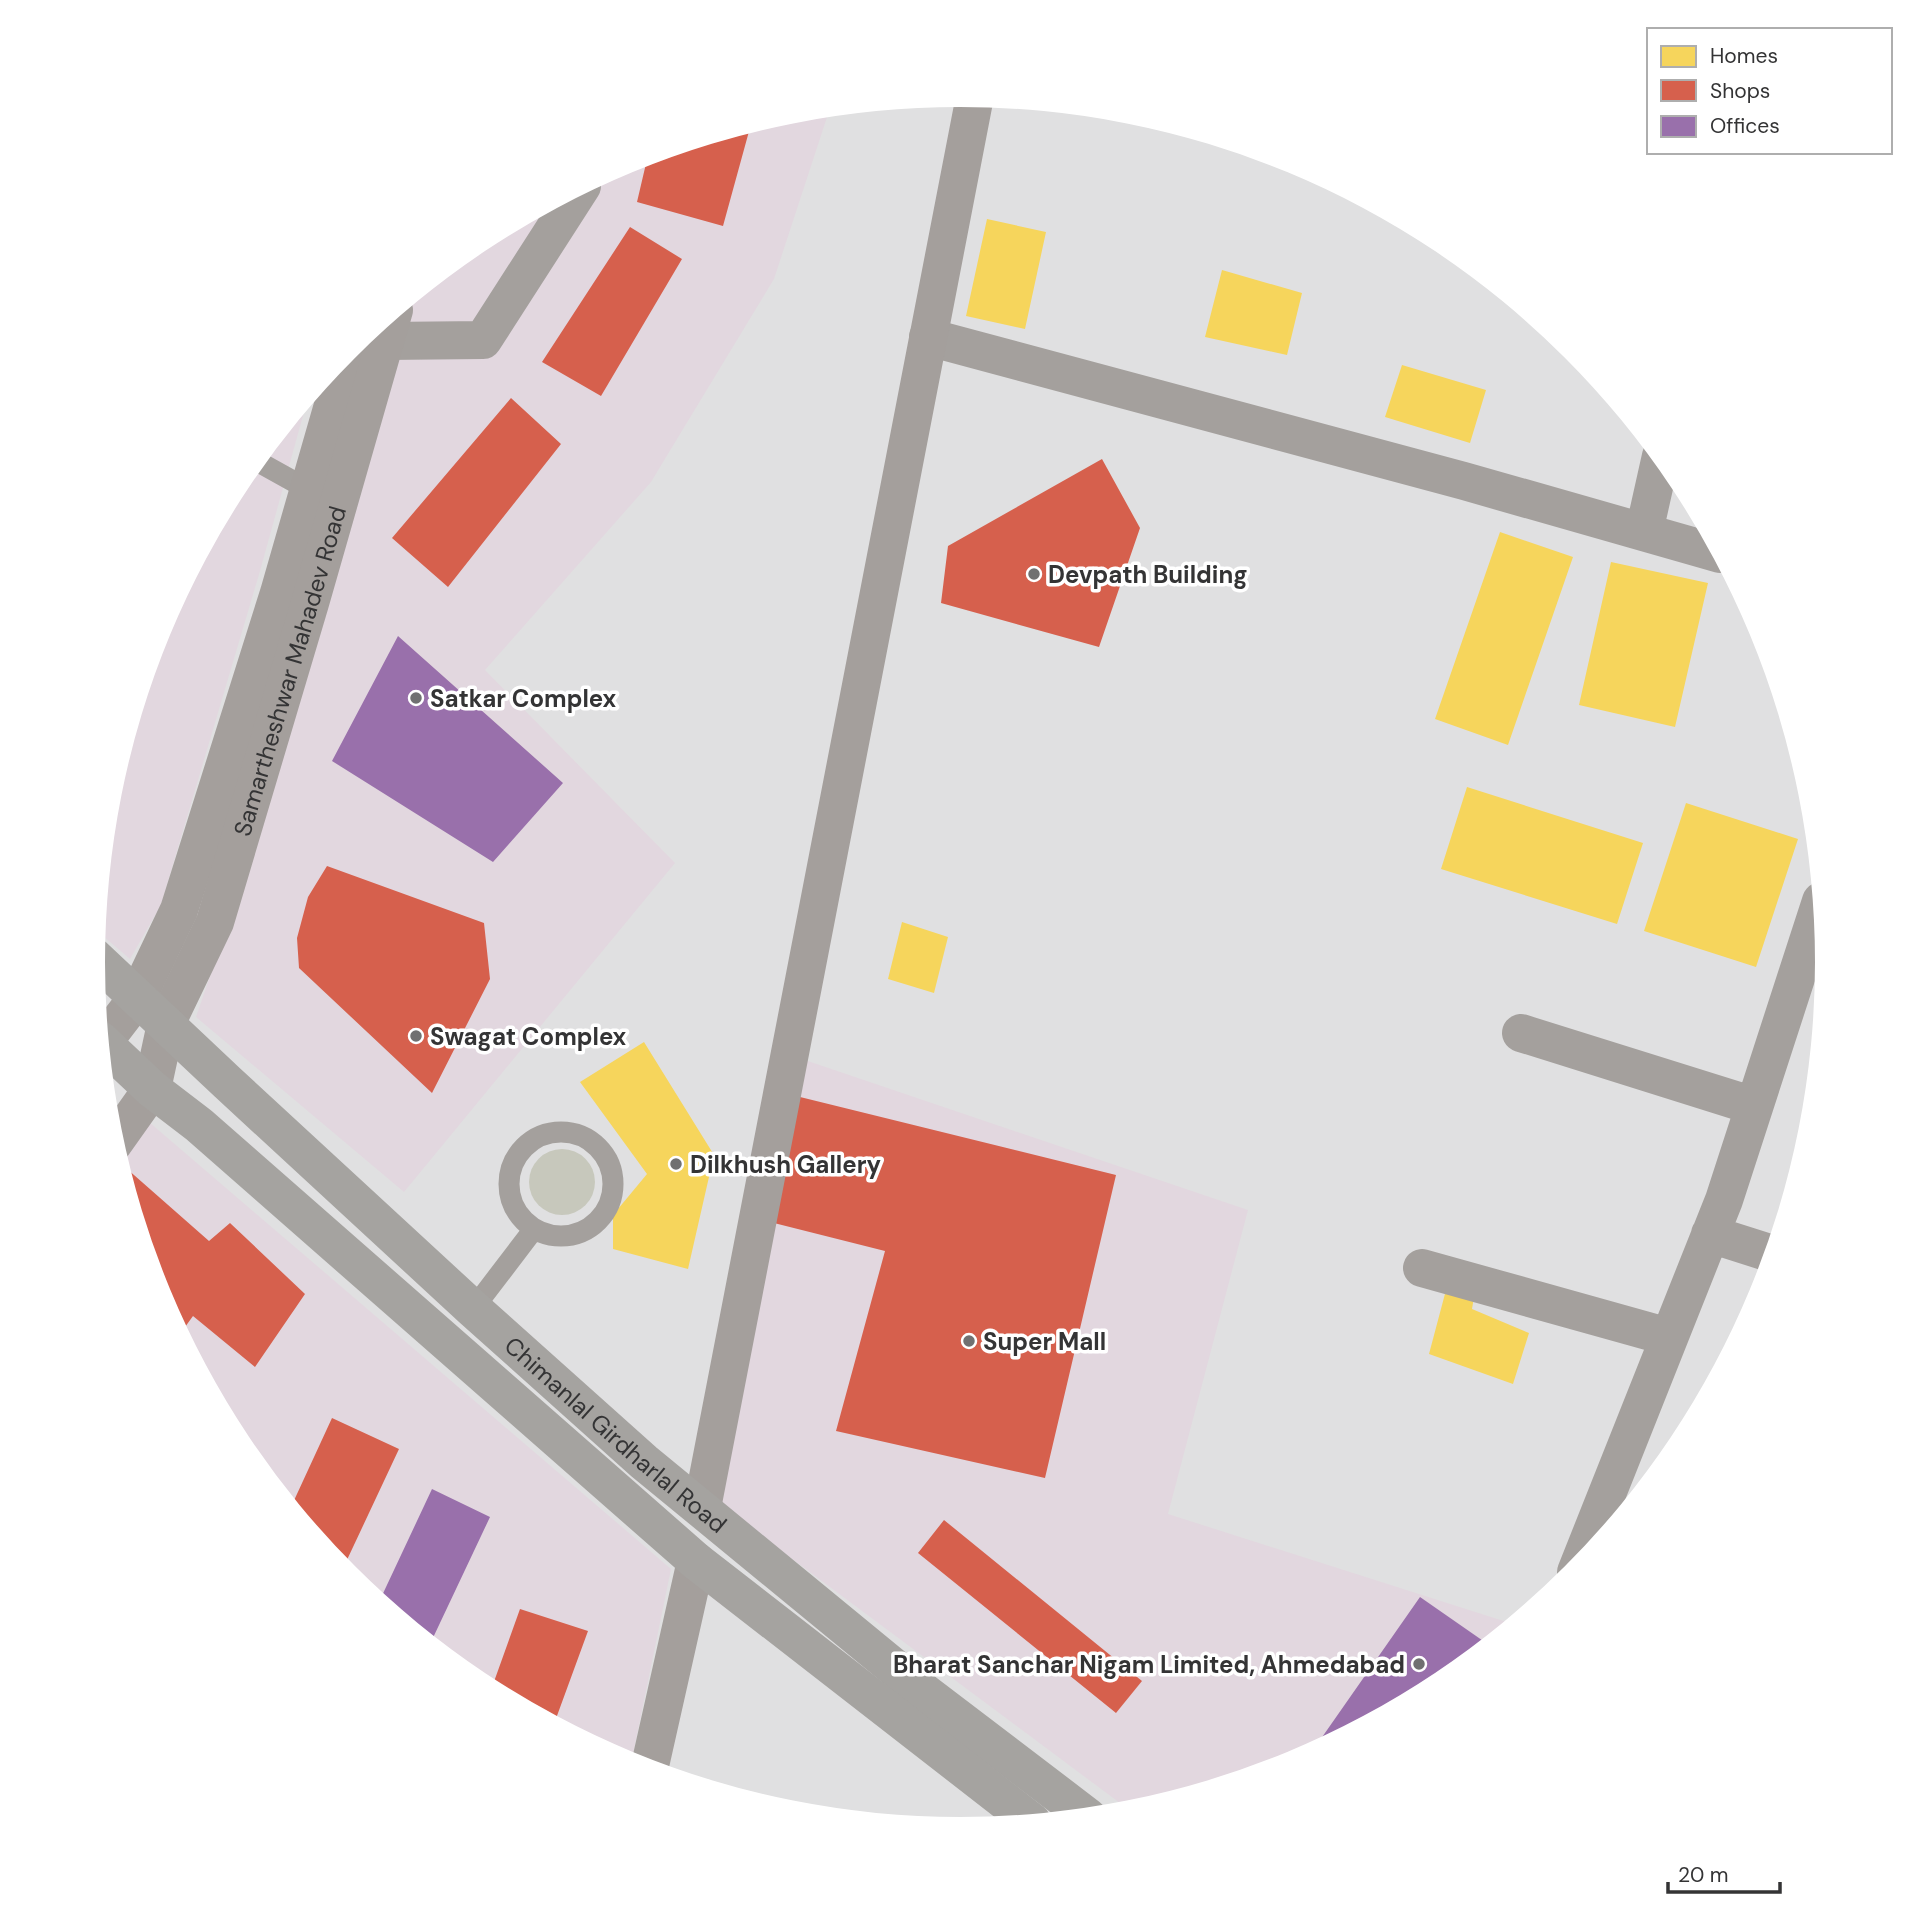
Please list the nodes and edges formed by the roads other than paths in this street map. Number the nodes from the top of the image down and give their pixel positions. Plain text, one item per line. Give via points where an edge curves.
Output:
1 (973, 107) edge
2 (573, 200) edge
3 (382, 332) edge
4 (929, 337) junction
5 (374, 339) edge
6 (372, 341) edge
7 (265, 465) edge
8 (1658, 469) edge
9 (309, 490) junction
10 (1644, 532) junction
11 (1709, 551) edge
12 (1814, 932) edge
13 (105, 968) edge
14 (137, 998) junction
15 (166, 1024) junction
16 (108, 1033) edge
17 (1521, 1033) dead end
18 (110, 1050) edge
19 (152, 1089) junction
20 (1754, 1106) junction
21 (122, 1132) edge
22 (534, 1229) junction
23 (1710, 1234) junction
24 (1764, 1251) edge
25 (1422, 1268) dead end
26 (473, 1309) junction
27 (1669, 1337) junction
28 (702, 1508) junction
29 (1588, 1543) edge
30 (696, 1561) junction
31 (651, 1759) edge
32 (1078, 1809) edge
33 (1022, 1814) edge

1 - 4 street
2 - 3 street via 484,340
4 - 10 street
4 - 28 street
5 - 15 street, Samartheshwar Mahadev Road via 306,616 215,922
6 - 9 street, Samartheshwar Mahadev Road
7 - 9 lane
8 - 10 street
9 - 14 street, Samartheshwar Mahadev Road via 179,911
10 - 11 street
12 - 20 street
13 - 14 main road
14 - 15 main road, Chimanlal Girdharlal Road
14 - 16 street, Samartheshwar Mahadev Road
15 - 19 street, Samartheshwar Mahadev Road
15 - 26 main road, Chimanlal Girdharlal Road
17 - 20 street
18 - 19 main road, Chimanlal Girdharlal Road
19 - 21 street
19 - 30 main road, Chimanlal Girdharlal Road via 199,1125
20 - 23 street
22 - 22 lane via 551,1236 580,1234 605,1214 612,1198 612,1170 604,1154 583,1136 546,1134 525,1146 515,1161 510,1173 512,1202
22 - 26 lane
23 - 24 street
23 - 27 street
25 - 27 street
26 - 28 main road, Chimanlal Girdharlal Road
27 - 29 street
28 - 32 main road, Chimanlal Girdharlal Road via 924,1692
30 - 31 street
30 - 33 main road, Chimanlal Girdharlal Road

